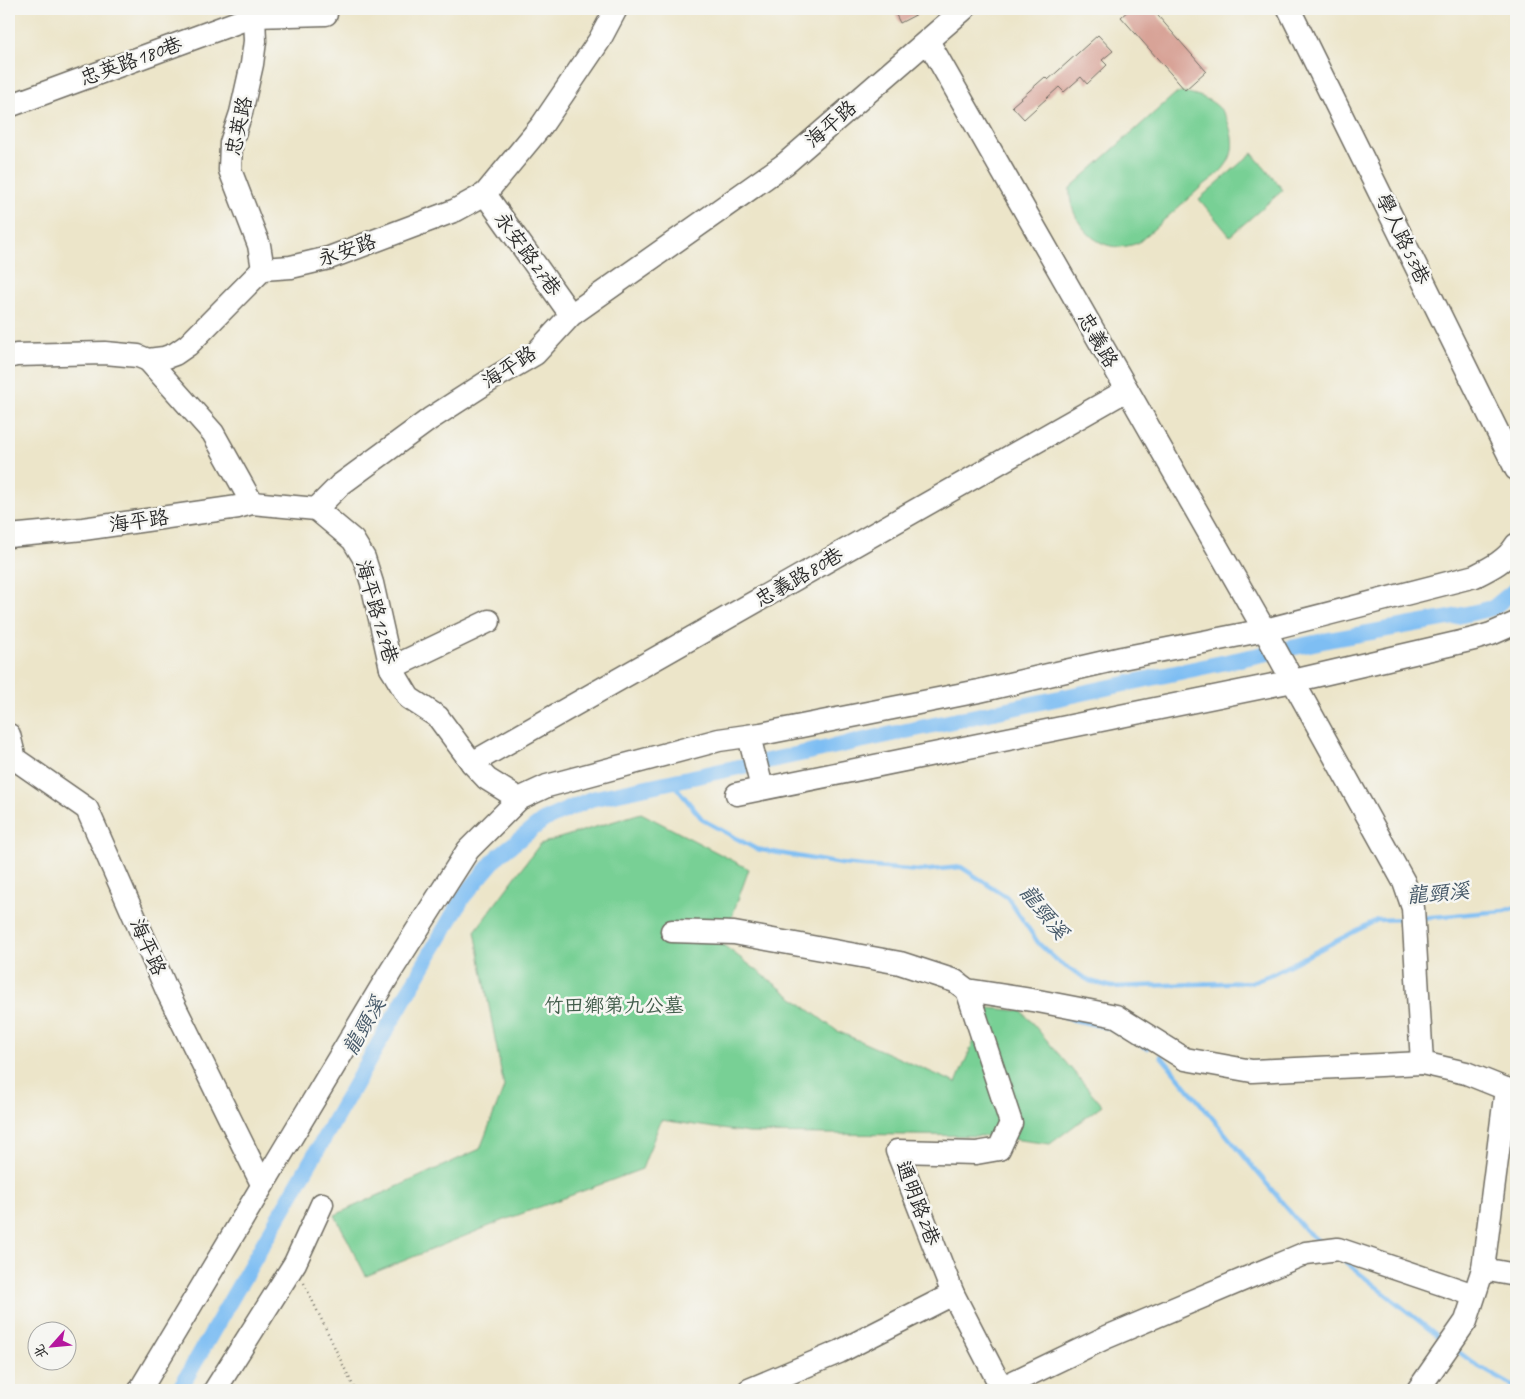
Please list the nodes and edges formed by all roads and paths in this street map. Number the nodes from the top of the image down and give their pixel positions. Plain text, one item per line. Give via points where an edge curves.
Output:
1 (616, 9) edge
2 (964, 9) edge
3 (1289, 9) edge
4 (253, 13) edge
5 (326, 14) dead end
6 (928, 41) junction
7 (9, 106) edge
8 (485, 194) junction
9 (263, 269) junction
10 (571, 315) junction
11 (9, 357) edge
12 (148, 360) junction
13 (1127, 390) junction
14 (1516, 469) edge
15 (252, 503) junction
16 (316, 509) junction
17 (9, 536) edge
18 (1516, 545) edge
19 (490, 621) dead end
20 (1516, 623) edge
21 (1267, 634) junction
22 (391, 668) junction
23 (1291, 677) junction
24 (9, 735) edge
25 (749, 736) junction
26 (472, 764) junction
27 (762, 788) junction
28 (738, 794) dead end
29 (519, 799) junction
30 (672, 930) dead end
31 (967, 990) junction
32 (1422, 1063) junction
33 (1511, 1086) edge
34 (262, 1184) junction
35 (322, 1204) dead end
36 (295, 1263) junction
37 (1483, 1269) junction
38 (1516, 1275) edge
39 (953, 1294) junction
40 (1474, 1295) junction
41 (1006, 1388) edge
42 (140, 1390) edge
43 (215, 1390) edge
44 (355, 1390) edge
45 (749, 1390) edge
46 (1418, 1390) edge

1 - 8 street, 永安路 via 599,41 542,125
2 - 6 street, 海平路
3 - 14 street, 學人路53巷
4 - 5 street, 忠英路180巷
4 - 7 street, 忠英路180巷
4 - 9 street, 忠英路 via 255,41 252,64 231,142 230,170 259,245
6 - 10 street, 海平路 via 785,164
6 - 13 street, 忠義路
8 - 9 street, 永安路 via 456,210 329,258 291,267
8 - 10 street, 永安路27巷
9 - 12 street via 188,345 164,358
10 - 16 street, 海平路 via 535,354 430,419 340,485
11 - 12 street via 105,353
12 - 15 street via 213,433
13 - 21 street, 忠義路
13 - 26 street, 忠義路80巷
15 - 16 street, 海平路
15 - 17 street, 海平路 via 82,529
16 - 22 street, 海平路129巷 via 353,540 364,558
18 - 21 street via 1510,554 1475,576
19 - 22 street
20 - 23 street via 1491,634
21 - 23 street, 忠義路
21 - 25 street via 1122,658 970,693
22 - 26 street, 海平路129巷 via 409,698 438,717
23 - 27 street
23 - 32 street, 忠義路 via 1404,882 1413,908
24 - 34 street, 海平路 via 15,759 87,809 168,993
25 - 27 street
25 - 29 street via 719,740 547,786
26 - 29 street, 海平路129巷 via 487,779
27 - 28 street
29 - 34 street via 468,850
30 - 31 street via 734,933 900,963 954,982
31 - 32 street via 1116,1016 1185,1059 1252,1071
31 - 39 street, 通明路2巷 via 1011,1124 1000,1149 976,1153 897,1151
32 - 33 street
33 - 37 street
34 - 42 street
35 - 36 street
36 - 43 street
36 - 44 path
37 - 38 street
37 - 40 street
39 - 41 street, 通明路2巷 via 996,1377
39 - 45 street via 839,1352
40 - 41 street via 1330,1250 1306,1253 1106,1337
40 - 46 street via 1466,1321

